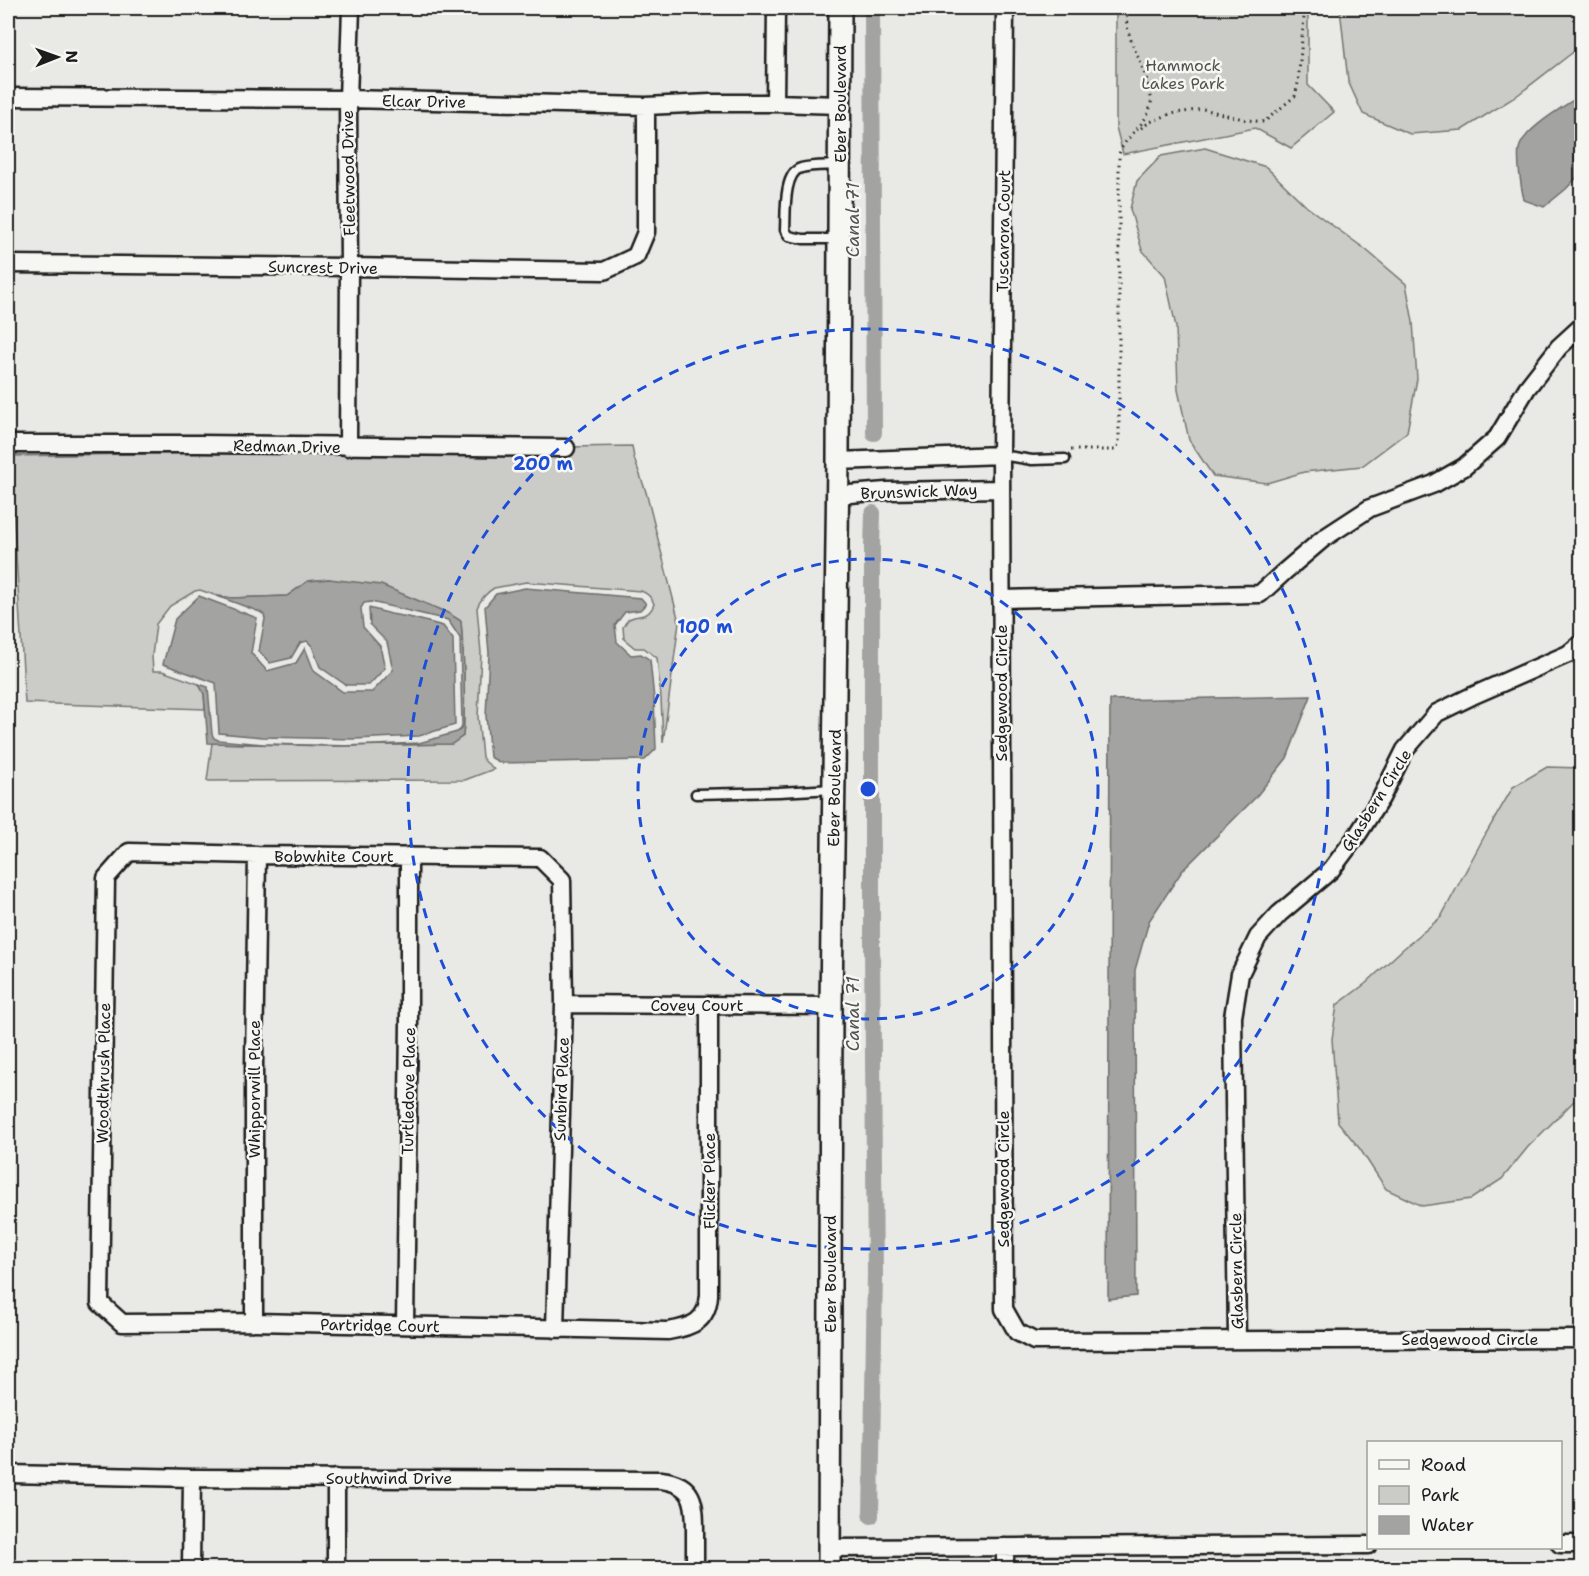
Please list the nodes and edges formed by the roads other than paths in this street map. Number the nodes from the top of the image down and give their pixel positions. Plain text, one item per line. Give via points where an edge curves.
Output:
1 (351, 8) edge
2 (776, 8) edge
3 (840, 8) edge
4 (1005, 8) edge
5 (8, 97) edge
6 (348, 99) junction
7 (775, 103) junction
8 (840, 105) junction
9 (646, 106) junction
10 (840, 165) junction
11 (840, 239) junction
12 (8, 264) edge
13 (349, 267) junction
14 (1581, 326) edge
15 (8, 444) edge
16 (348, 447) junction
17 (566, 448) dead end
18 (1001, 455) junction
19 (1065, 459) dead end
20 (838, 461) junction
21 (1001, 489) junction
22 (838, 495) junction
23 (1001, 599) junction
24 (1581, 643) edge
25 (834, 789) junction
26 (696, 794) dead end
27 (129, 852) joint
28 (257, 855) junction
29 (409, 856) junction
30 (540, 858) joint
31 (564, 1004) junction
32 (709, 1006) junction
33 (831, 1006) junction
34 (100, 1303) joint
35 (254, 1322) junction
36 (405, 1325) junction
37 (555, 1329) junction
38 (668, 1331) joint
39 (1581, 1339) edge
40 (1237, 1340) junction
41 (8, 1474) edge
42 (192, 1478) junction
43 (336, 1478) junction
44 (1562, 1544) edge
45 (1581, 1544) edge
46 (1367, 1545) edge
47 (1005, 1547) junction
48 (829, 1558) edge
49 (191, 1569) edge
50 (336, 1569) edge
51 (695, 1569) edge
52 (1005, 1569) edge

1 - 6 street, Fleetwood Drive
2 - 7 street
3 - 8 street, Eber Boulevard
4 - 18 street, Tuscarora Court
5 - 6 street, Elcar Drive
6 - 9 street, Elcar Drive
6 - 13 street, Fleetwood Drive
7 - 8 street, Elcar Drive
7 - 9 street, Elcar Drive
8 - 10 street, Eber Boulevard
9 - 13 street, Suncrest Drive via 646,232 636,256 604,271
10 - 11 street, Eber Boulevard
10 - 11 lane via 799,168 792,174 785,230 789,236 803,239
11 - 20 street, Eber Boulevard
12 - 13 street, Suncrest Drive
13 - 16 street, Fleetwood Drive
14 - 23 street via 1527,388 1497,438 1464,467 1434,484 1370,508 1324,538 1260,594
15 - 16 street, Redman Drive
16 - 17 street, Redman Drive
18 - 19 lane via 1032,460
18 - 20 street, Brunswick Way
18 - 21 street, Sedgewood Circle
20 - 22 street, Eber Boulevard
21 - 22 street, Brunswick Way
21 - 23 street, Sedgewood Circle
22 - 25 street, Eber Boulevard
23 - 40 street, Sedgewood Circle via 1004,1309 1017,1332 1034,1341
24 - 40 street, Glasbern Circle via 1568,654 1437,713 1405,750 1381,798 1331,870 1258,937 1240,974 1233,1017
25 - 26 lane
25 - 33 street, Eber Boulevard
27 - 28 street, Bobwhite Court
27 - 34 street, Woodthrush Place via 106,879
28 - 29 street, Bobwhite Court
28 - 35 street, Whipporwill Place
29 - 30 street, Bobwhite Court
29 - 36 street, Turtledove Place
30 - 31 street, Sunbird Place via 562,880
31 - 32 street, Covey Court
31 - 37 street, Sunbird Place
32 - 33 street, Covey Court
32 - 38 street, Flicker Place via 708,1306 694,1324
33 - 48 street, Eber Boulevard
34 - 35 street, Partridge Court via 122,1323
35 - 36 street, Partridge Court
36 - 37 street, Partridge Court
37 - 38 street, Partridge Court
39 - 40 street, Sedgewood Circle
41 - 42 street, Southwind Drive
42 - 43 street, Southwind Drive
42 - 49 street
43 - 50 street
43 - 51 street, Southwind Drive via 673,1482 688,1491 695,1508
44 - 45 street
46 - 47 street
47 - 48 street
47 - 52 street

